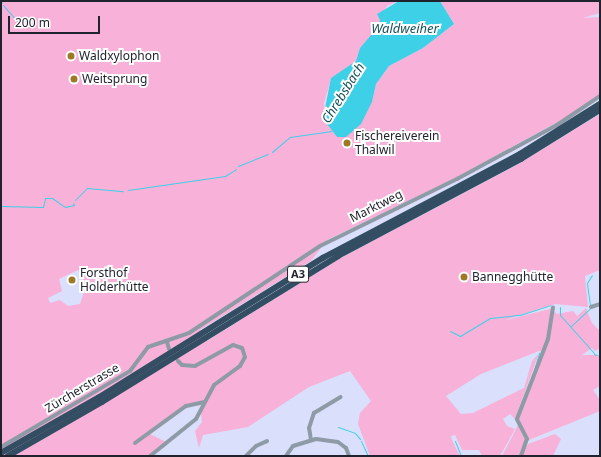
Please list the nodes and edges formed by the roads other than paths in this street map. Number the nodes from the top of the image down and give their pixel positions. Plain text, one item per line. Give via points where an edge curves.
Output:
1 (600, 96) edge
2 (600, 104) edge
3 (600, 110) edge
4 (600, 304) edge
5 (552, 307) dead end
6 (591, 308) dead end
7 (167, 342) junction
8 (169, 349) dead end
9 (178, 361) dead end
10 (341, 397) dead end
11 (196, 402) junction
12 (205, 402) junction
13 (202, 411) junction
14 (311, 440) junction
15 (267, 441) dead end
16 (135, 443) dead end
17 (1, 447) edge
18 (1, 453) edge
19 (8, 456) edge
20 (150, 456) edge
21 (246, 456) edge
22 (286, 456) edge
23 (349, 456) edge
24 (520, 456) edge

1 - 7 street, Marktweg via 557,125 457,179 323,244 189,333
2 - 18 highway, A3 via 513,158 323,258 98,398
3 - 19 highway, A3 via 521,159 333,259 102,402
4 - 6 street
5 - 24 street via 548,339 517,419 528,439
7 - 8 street
7 - 17 street, Zürcherstrasse via 152,345 130,371
9 - 12 street via 182,365 195,366 227,347 242,348 243,362 214,385
10 - 14 street via 314,413 309,428
11 - 12 street
11 - 13 street
11 - 16 street
12 - 13 street
13 - 20 street
14 - 22 street via 293,446
14 - 23 street via 338,442 346,448
15 - 21 street via 256,446

